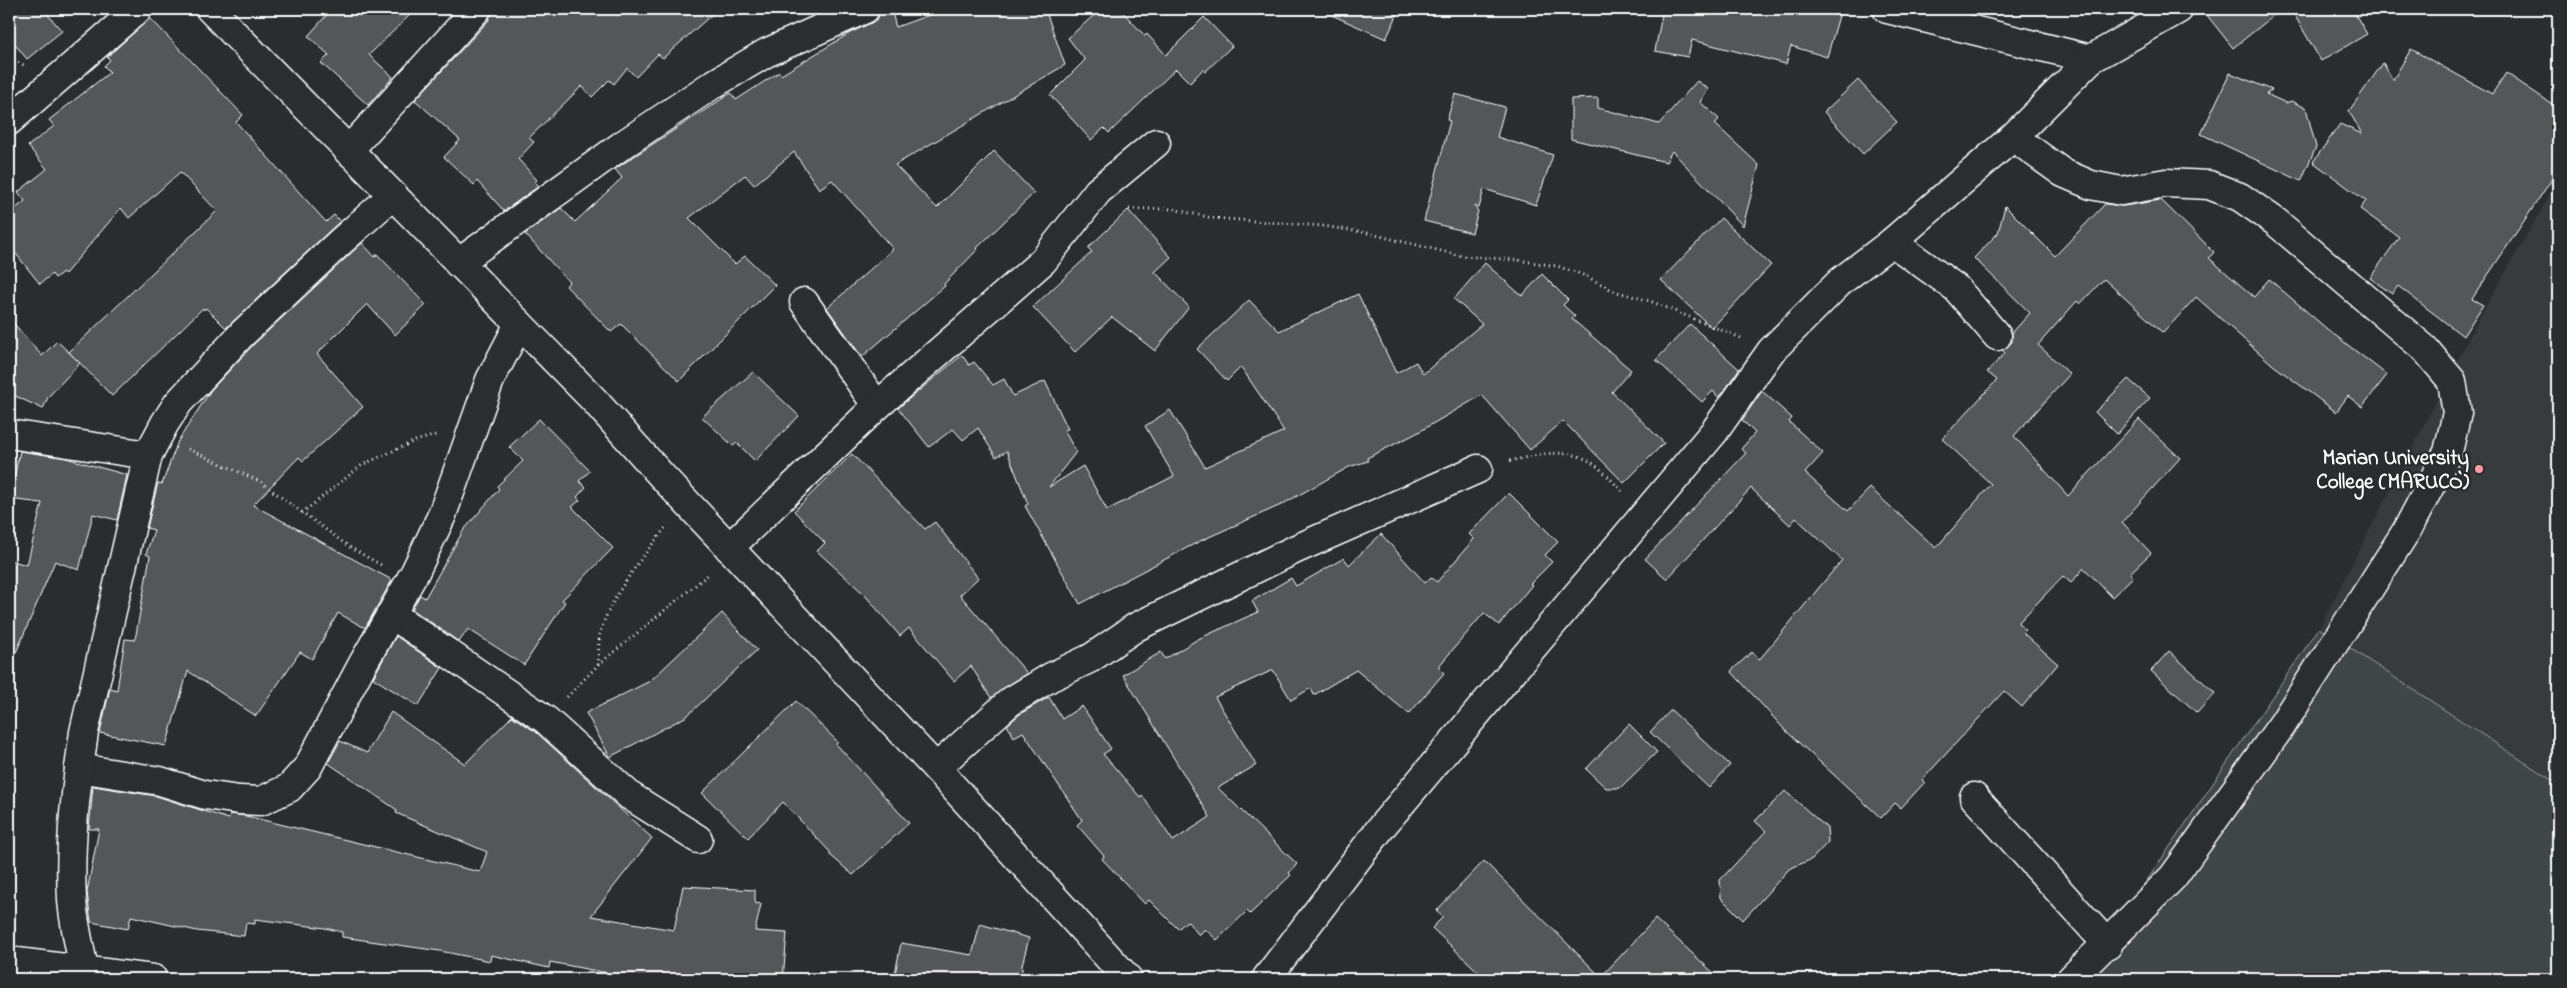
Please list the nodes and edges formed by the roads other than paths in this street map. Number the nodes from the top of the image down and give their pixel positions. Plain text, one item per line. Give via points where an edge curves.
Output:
1 (138, 9) edge
2 (210, 9) edge
3 (477, 9) edge
4 (866, 9) edge
5 (1887, 9) edge
6 (1981, 9) edge
7 (2179, 9) edge
8 (1959, 26) junction
9 (2091, 59) junction
10 (9, 121) edge
11 (2013, 137) junction
12 (1156, 143) dead end
13 (348, 151) junction
14 (394, 195) junction
15 (1892, 242) junction
16 (458, 263) junction
17 (804, 302) dead end
18 (519, 324) junction
19 (1997, 336) dead end
20 (877, 406) junction
21 (9, 434) edge
22 (153, 446) junction
23 (1478, 469) road end
24 (733, 551) junction
25 (391, 614) junction
26 (79, 768) junction
27 (936, 768) junction
28 (1974, 797) dead end
29 (698, 839) dead end
30 (2108, 945) junction
31 (9, 961) edge
32 (85, 976) edge
33 (153, 979) edge
34 (1128, 979) edge
35 (1266, 979) edge
36 (2071, 979) edge

1 - 10 street
2 - 13 street
3 - 13 street
4 - 16 street via 766,53 712,85
5 - 8 street
6 - 8 street
7 - 9 street
8 - 9 street
9 - 11 street
11 - 15 street
11 - 30 street via 2063,173 2091,185 2121,191 2166,183 2209,185 2240,197 2276,222 2425,350 2452,381 2457,413 2448,452 2407,530 2282,725 2174,877
12 - 20 street via 1098,192 1043,261
13 - 14 street
14 - 16 street
14 - 22 street via 242,334 178,403
15 - 19 street via 1956,288
15 - 35 street via 1841,280 1770,351 1714,432 1384,824
16 - 18 street
17 - 20 street
18 - 24 street
18 - 25 street via 490,380 442,515
20 - 24 street
21 - 22 street
22 - 26 street via 84,732
23 - 27 street via 1296,549 1136,627 1091,658 1011,700
24 - 27 street
25 - 26 street via 308,767 289,788 261,801 238,800 205,795 160,781
25 - 29 street via 546,720 630,796
26 - 32 street via 71,838 72,902
27 - 34 street
28 - 30 street
30 - 36 street
31 - 32 street
32 - 33 street

